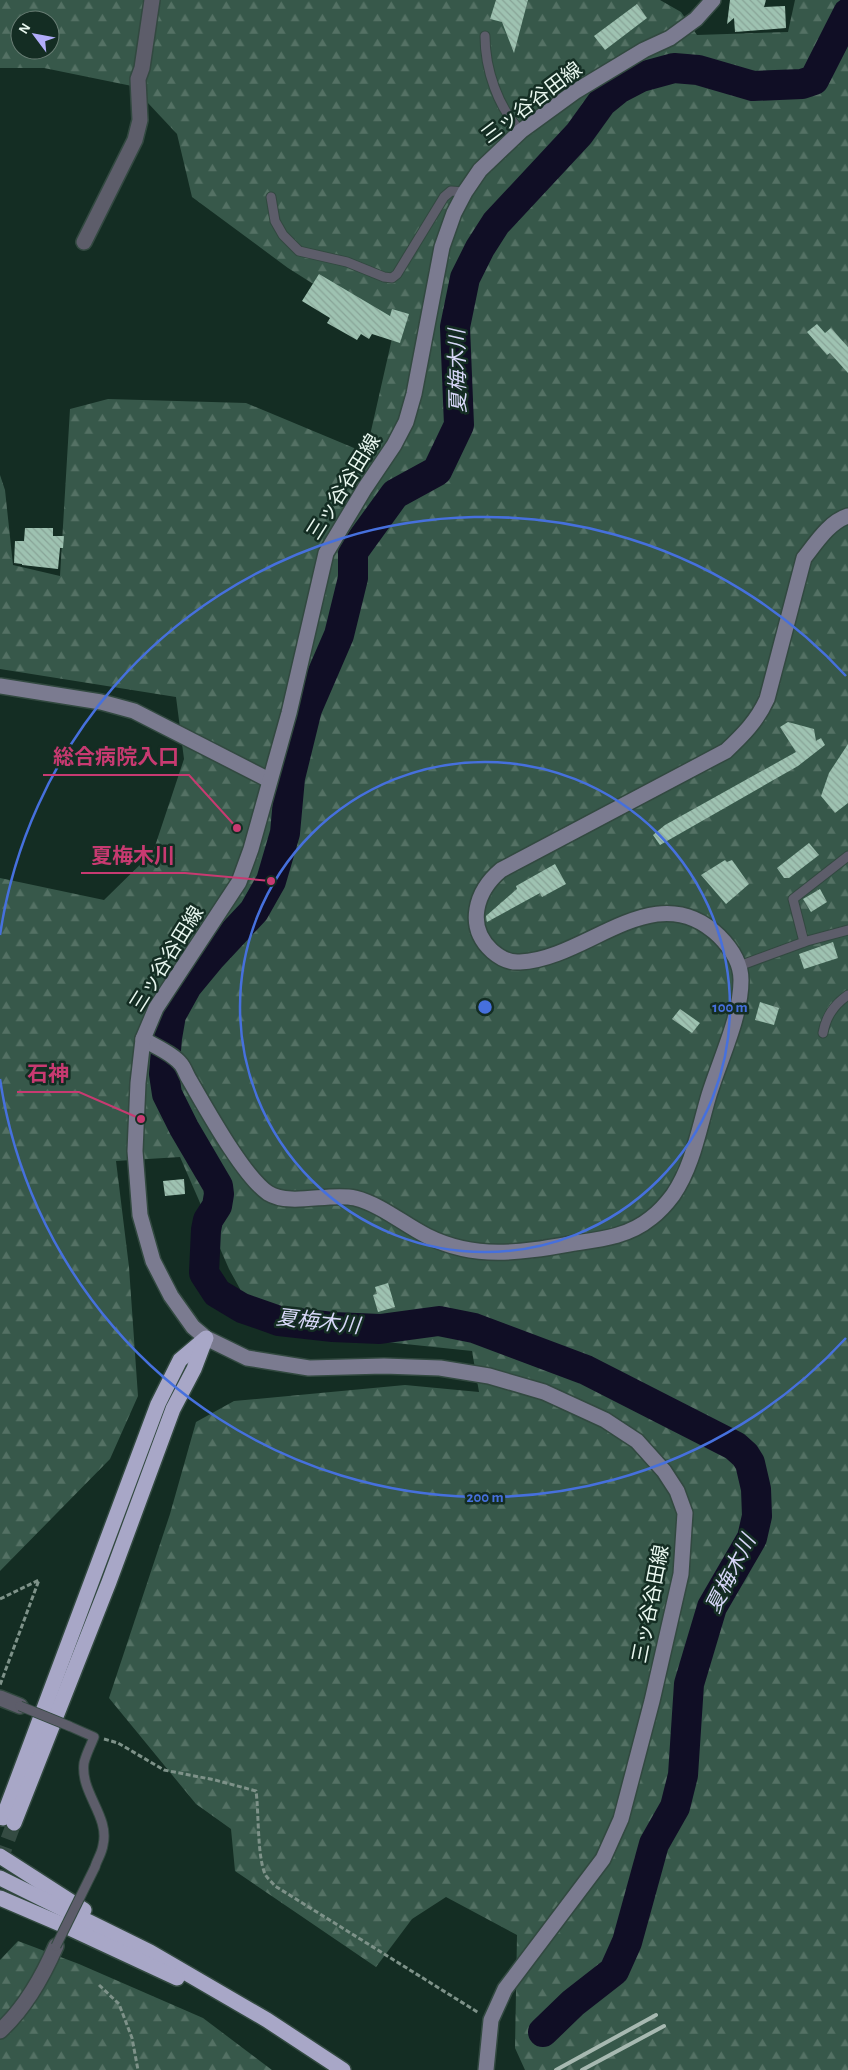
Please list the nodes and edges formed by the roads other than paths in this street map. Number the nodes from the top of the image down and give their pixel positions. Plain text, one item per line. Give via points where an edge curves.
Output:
1 (152, 0) edge
2 (713, 0) edge
3 (485, 36) dead end
4 (521, 131) junction
5 (465, 192) junction
6 (271, 197) dead end
7 (84, 242) dead end
8 (848, 516) edge
9 (0, 686) edge
10 (269, 780) junction
11 (848, 856) edge
12 (848, 930) edge
13 (804, 942) junction
14 (739, 966) junction
15 (848, 995) edge
16 (823, 1033) dead end
17 (146, 1041) junction
18 (206, 1338) junction
19 (0, 1698) edge
20 (20, 1706) joint
21 (8, 1820) tunnel mouth
22 (0, 1856) edge
23 (0, 1878) edge
24 (0, 1898) edge
25 (56, 1946) joint
26 (150, 1952) junction
27 (267, 2020) junction
28 (0, 2031) edge
29 (343, 2070) edge
30 (486, 2070) edge

1 - 7 street via 138,79 140,120 135,140
2 - 4 main road, 三ッ谷谷田線 via 696,19 670,38 576,91
3 - 4 lane via 490,72 508,116
4 - 5 main road, 三ッ谷谷田線 via 480,170
5 - 6 lane via 451,192 444,197 392,278 347,262 299,251 275,221
5 - 10 main road, 三ッ谷谷田線 via 442,247 406,422 326,553 290,713
8 - 14 main road via 840,518 804,558 766,699 759,716 744,735 726,751 501,870 483,889 475,912 480,936 487,946 499,957 512,962 548,957 658,912 686,916 708,926 722,939
9 - 10 main road via 101,702 134,711
10 - 17 main road, 三ッ谷谷田線 via 239,882 156,1008
11 - 13 lane via 793,899
12 - 13 lane
13 - 14 lane
14 - 17 main road via 738,1007 691,1159 673,1195 653,1217 628,1234 509,1254 445,1245 375,1204 352,1197 291,1199 270,1194 249,1175 179,1061
15 - 16 lane via 831,1011
17 - 18 main road, 三ッ谷谷田線 via 138,1083 135,1151 140,1215 153,1261 171,1296 193,1327
18 - 21 highway via 173,1409 109,1582
18 - 30 main road, 三ッ谷谷田線 via 247,1358 265,1361 309,1368 440,1368 489,1376 544,1392 605,1420 638,1441 677,1491 685,1513 681,1574 621,1820 602,1859 505,1989 491,2020
19 - 20 street
20 - 25 lane, bridge via 94,1737 84,1762 85,1782 104,1830 103,1845
22 - 26 highway
23 - 26 highway
24 - 27 highway
25 - 28 street via 28,1996
26 - 27 highway
27 - 29 highway

